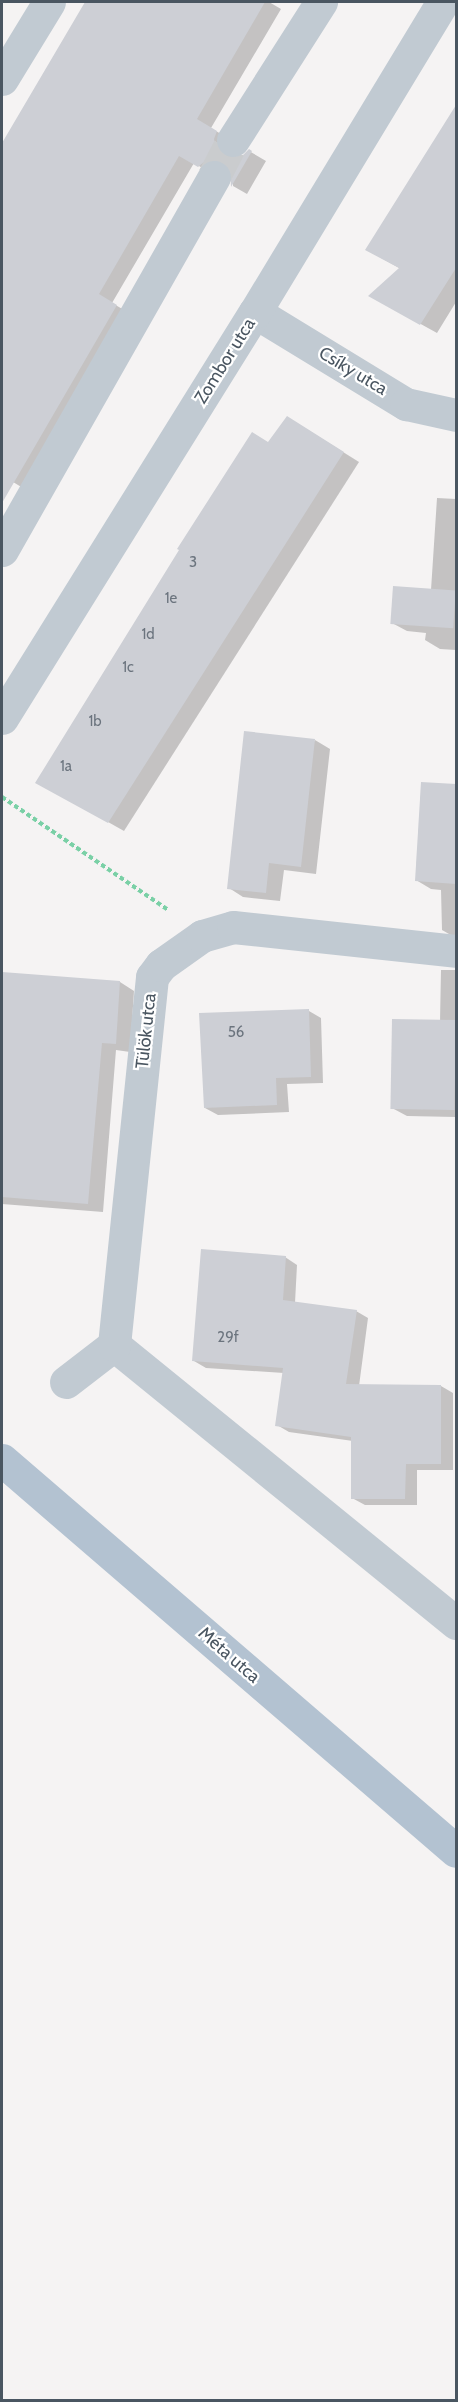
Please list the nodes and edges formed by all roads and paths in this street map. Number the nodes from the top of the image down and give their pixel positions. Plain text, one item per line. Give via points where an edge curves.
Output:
1 (49, 2) edge
2 (321, 2) edge
3 (443, 2) edge
4 (2, 79) edge
5 (233, 140) tunnel mouth
6 (214, 177) tunnel mouth
7 (255, 312) junction
8 (456, 415) edge
9 (2, 550) edge
10 (2, 718) edge
11 (2, 797) edge
12 (202, 936) junction
13 (456, 951) edge
14 (114, 1345) junction
15 (66, 1382) dead end
16 (2, 1460) edge
17 (456, 1623) edge
18 (456, 1851) edge

1 - 4 street
2 - 5 street
3 - 7 street, Zombor utca
6 - 9 street
7 - 8 street, Csíky utca via 406,404
7 - 10 street, Zombor utca
11 - 12 path
12 - 13 street, Tülök utca via 233,927
12 - 14 street, Tülök utca via 161,965 152,977
14 - 15 street
14 - 17 street
16 - 18 main road, Méta utca

